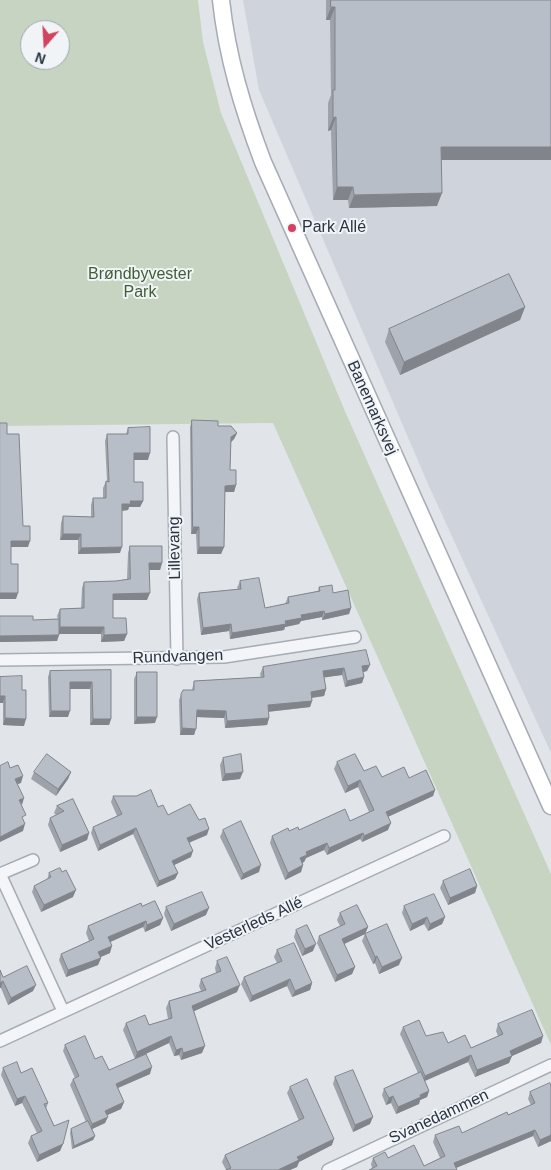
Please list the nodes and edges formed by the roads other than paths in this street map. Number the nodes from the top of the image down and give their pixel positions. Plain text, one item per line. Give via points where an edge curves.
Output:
1 (221, 0) edge
2 (173, 437) dead end
3 (355, 637) dead end
4 (177, 659) junction
5 (0, 660) edge
6 (551, 806) edge
7 (444, 836) dead end
8 (33, 860) dead end
9 (0, 874) edge
10 (63, 1011) junction
11 (0, 1041) edge
12 (551, 1065) edge
13 (328, 1170) edge

1 - 6 street, Banemarksvej via 239,98 263,162
2 - 4 street, Lillevang
3 - 4 street, Rundvangen via 224,657
4 - 5 street, Rundvangen
7 - 10 street, Vesterleds Allé
8 - 9 street
9 - 10 street
10 - 11 street, Vesterleds Allé
12 - 13 street, Svanedammen

